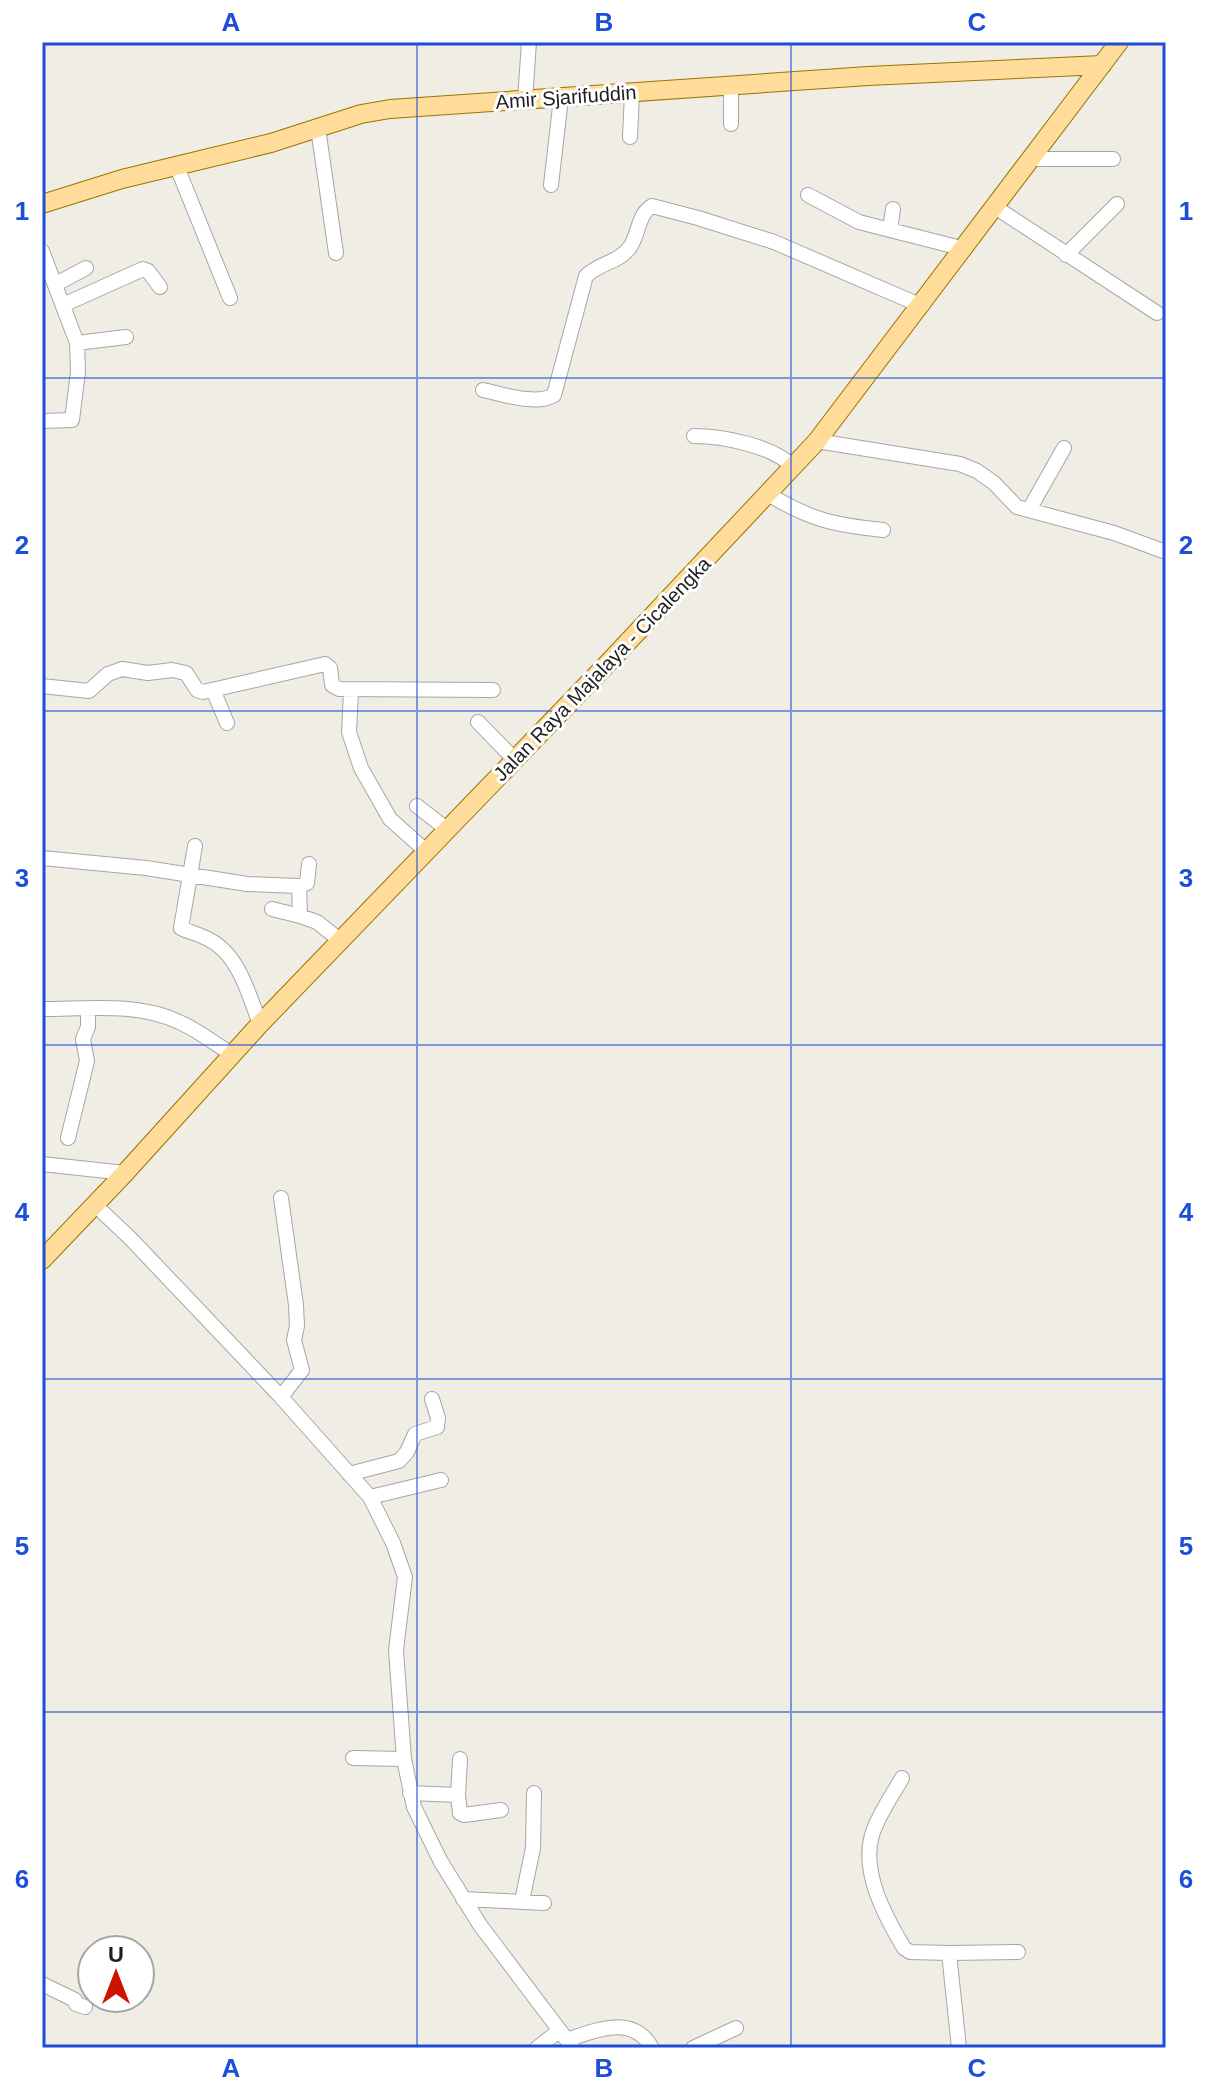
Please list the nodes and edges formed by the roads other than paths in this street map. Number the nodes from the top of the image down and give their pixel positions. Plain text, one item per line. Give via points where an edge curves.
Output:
1 (529, 42) edge
2 (1119, 42) edge
3 (1102, 65) junction
4 (731, 86) junction
5 (632, 93) junction
6 (561, 98) junction
7 (525, 100) junction
8 (731, 124) dead end
9 (318, 128) junction
10 (630, 137) dead end
11 (1030, 159) junction
12 (1113, 159) dead end
13 (177, 167) junction
14 (551, 185) dead end
15 (808, 195) dead end
16 (42, 204) edge
17 (1117, 204) dead end
18 (995, 207) junction
19 (893, 209) dead end
20 (890, 230) junction
21 (965, 249) junction
22 (42, 251) edge
23 (336, 253) dead end
24 (1066, 255) junction
25 (86, 268) dead end
26 (56, 284) junction
27 (160, 287) dead end
28 (230, 298) dead end
29 (63, 305) junction
30 (922, 306) junction
31 (1157, 313) dead end
32 (126, 337) dead end
33 (77, 343) junction
34 (483, 390) dead end
35 (42, 421) edge
36 (694, 436) dead end
37 (817, 441) junction
38 (1064, 448) dead end
39 (793, 467) junction
40 (768, 494) junction
41 (1029, 510) junction
42 (883, 530) dead end
43 (1166, 552) edge
44 (42, 686) edge
45 (213, 690) junction
46 (493, 690) dead end
47 (351, 691) junction
48 (478, 722) dead end
49 (227, 723) dead end
50 (515, 760) junction
51 (417, 806) dead end
52 (448, 830) junction
53 (195, 846) dead end
54 (427, 852) junction
55 (42, 858) edge
56 (309, 864) dead end
57 (188, 876) junction
58 (299, 886) junction
59 (272, 909) dead end
60 (300, 916) junction
61 (341, 941) junction
62 (42, 1000) edge
63 (88, 1009) junction
64 (42, 1010) edge
65 (260, 1024) junction
66 (233, 1055) junction
67 (68, 1138) dead end
68 (42, 1164) edge
69 (125, 1173) junction
70 (281, 1198) dead end
71 (95, 1205) junction
72 (42, 1260) edge
73 (281, 1397) junction
74 (432, 1399) dead end
75 (349, 1474) junction
76 (441, 1480) dead end
77 (370, 1497) junction
78 (353, 1758) dead end
79 (404, 1759) junction
80 (460, 1759) dead end
81 (902, 1778) dead end
82 (410, 1793) junction
83 (534, 1793) dead end
84 (458, 1795) junction
85 (501, 1810) dead end
86 (463, 1899) junction
87 (522, 1901) junction
88 (544, 1903) dead end
89 (1018, 1952) dead end
90 (949, 1953) junction
91 (42, 1984) edge
92 (76, 2004) edge
93 (736, 2028) dead end
94 (566, 2040) edge
95 (537, 2048) edge
96 (652, 2048) edge
97 (693, 2048) edge
98 (959, 2048) edge

1 - 7 street
2 - 3 main road, Jalan Raya Majalaya - Cicalengka
3 - 4 main road, Amir Sjarifuddin
3 - 11 main road, Jalan Raya Majalaya - Cicalengka
4 - 5 main road, Amir Sjarifuddin
4 - 8 street
5 - 6 main road, Amir Sjarifuddin
5 - 10 street
6 - 7 main road, Amir Sjarifuddin
6 - 14 street
7 - 9 main road, Amir Sjarifuddin via 390,109
9 - 13 main road, Amir Sjarifuddin
9 - 23 street
11 - 12 street
11 - 18 main road, Jalan Raya Majalaya - Cicalengka
13 - 16 main road, Amir Sjarifuddin
13 - 28 street
15 - 20 street via 859,222
17 - 24 street
18 - 21 main road, Jalan Raya Majalaya - Cicalengka
18 - 24 street
19 - 20 street
20 - 21 street
21 - 30 main road, Jalan Raya Majalaya - Cicalengka
22 - 26 street
24 - 31 street
25 - 26 street
26 - 29 street
27 - 29 street via 143,269
29 - 33 street
30 - 34 street via 774,242 652,206 643,212 625,253 586,276 554,395 530,398
30 - 37 main road, Jalan Raya Majalaya - Cicalengka
32 - 33 street
33 - 35 street via 73,419
36 - 39 street via 737,441 780,456
37 - 39 main road, Jalan Raya Majalaya - Cicalengka
37 - 41 street via 960,464 994,483 1017,507
38 - 41 street
39 - 40 main road, Jalan Raya Majalaya - Cicalengka
40 - 42 street via 812,518
40 - 50 main road, Jalan Raya Majalaya - Cicalengka
41 - 43 street
44 - 45 street via 89,691 108,674 130,668 183,672 197,690
45 - 47 street via 325,664 332,685
45 - 49 street
46 - 47 street
47 - 54 street via 349,732 361,768 390,819
48 - 50 street
50 - 52 main road, Jalan Raya Majalaya - Cicalengka
51 - 52 street
52 - 54 main road, Jalan Raya Majalaya - Cicalengka
53 - 57 street
54 - 61 main road, Jalan Raya Majalaya - Cicalengka
55 - 57 street
56 - 58 street via 307,883
57 - 58 street
57 - 65 street via 181,928 226,953 241,975
58 - 60 street
59 - 60 street
60 - 61 street
61 - 65 main road, Jalan Raya Majalaya - Cicalengka
62 - 64 street
63 - 64 street
63 - 66 street via 157,1013
63 - 67 street via 83,1037 88,1059
65 - 66 main road, Jalan Raya Majalaya - Cicalengka
66 - 69 main road, Jalan Raya Majalaya - Cicalengka
68 - 69 street
69 - 71 main road, Jalan Raya Majalaya - Cicalengka
70 - 73 street via 296,1305 294,1340 302,1372
71 - 72 main road, Jalan Raya Majalaya - Cicalengka
71 - 73 street
73 - 75 street
74 - 75 street via 437,1427 415,1434 399,1461
75 - 77 street
76 - 77 street
77 - 79 street via 405,1577 396,1650
78 - 79 street
79 - 82 street
80 - 84 street
81 - 90 street via 873,1831 870,1872 904,1948
82 - 84 street
82 - 86 street
83 - 87 street via 533,1848
84 - 85 street via 464,1815
86 - 87 street
86 - 94 street
87 - 88 street
89 - 90 street
90 - 98 street
91 - 92 street
93 - 97 street
94 - 95 street
94 - 96 street via 621,2026 643,2035

